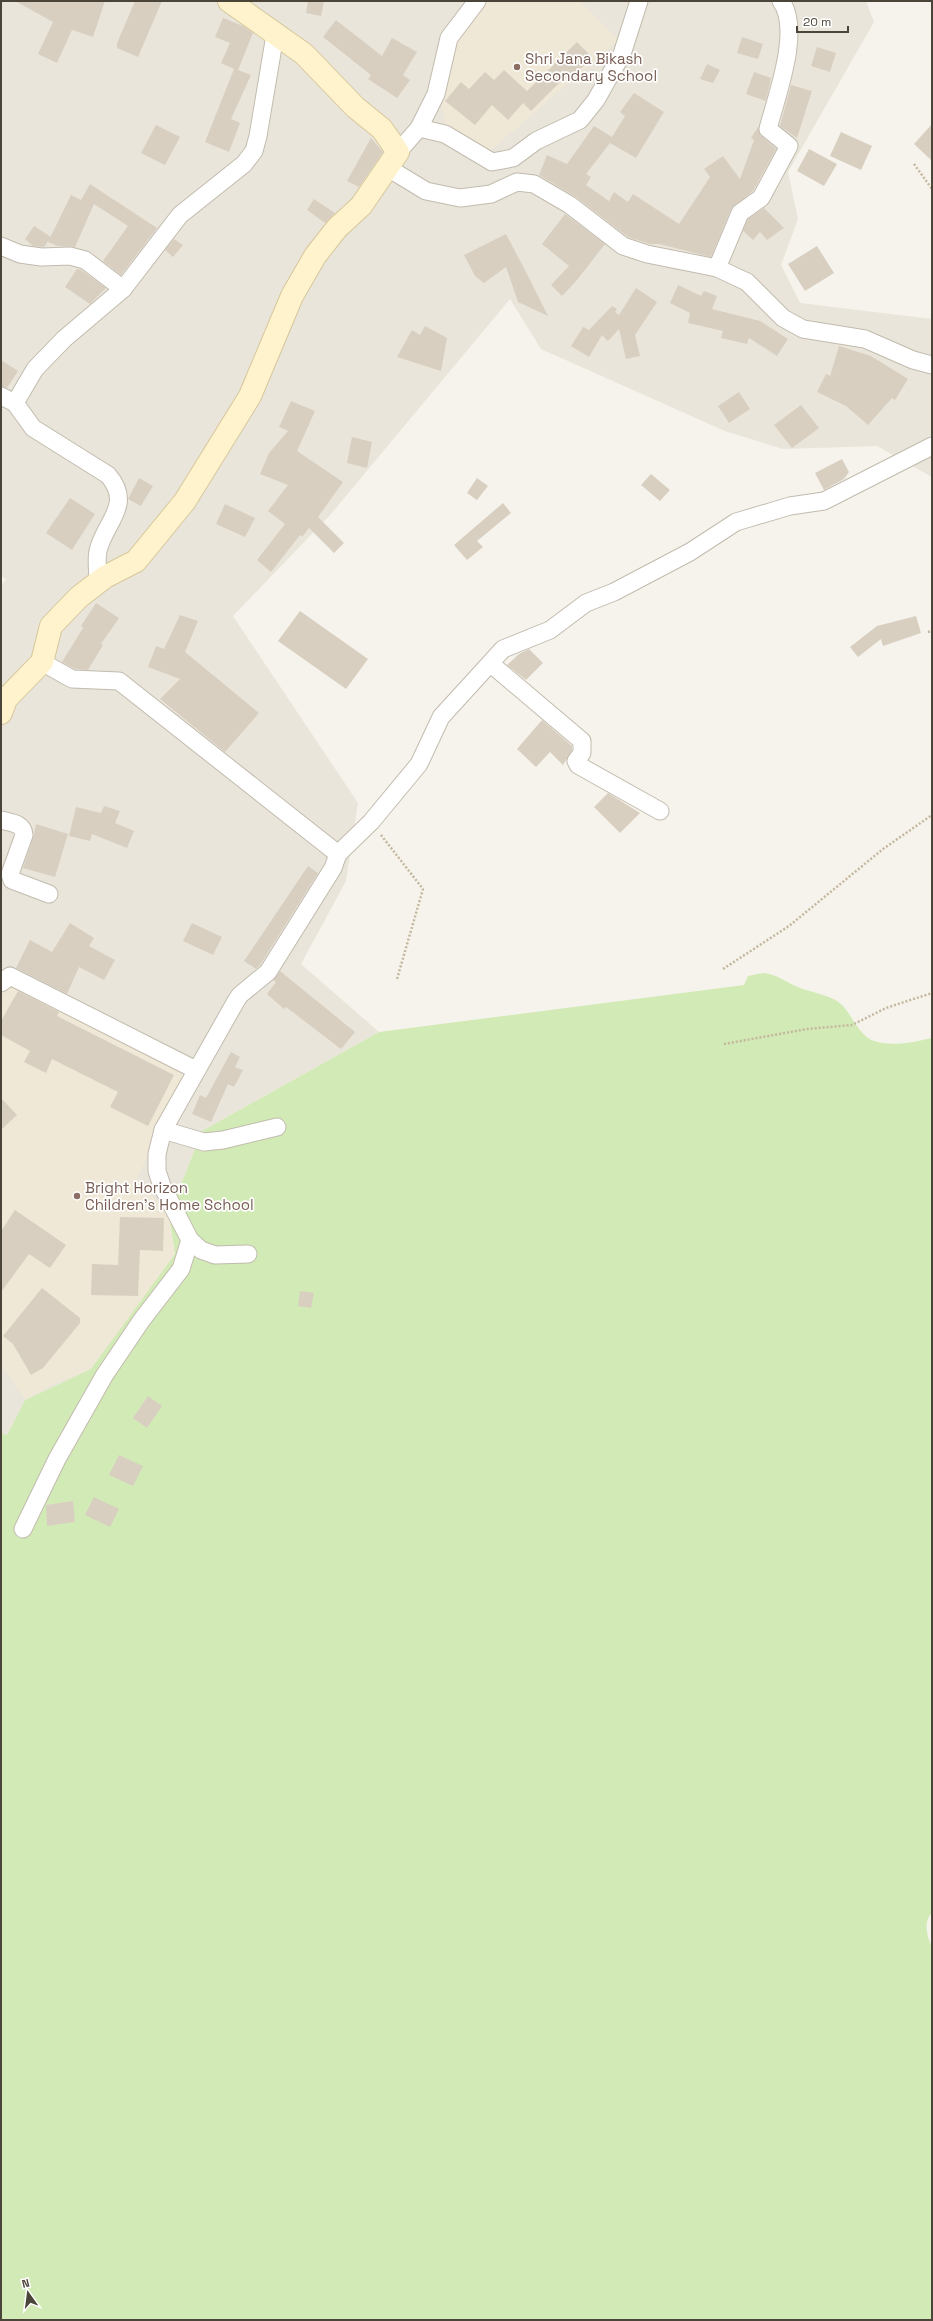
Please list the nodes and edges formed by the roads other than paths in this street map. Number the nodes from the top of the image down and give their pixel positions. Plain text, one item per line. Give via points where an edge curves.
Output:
1 (229, 1) edge
2 (477, 1) edge
3 (639, 1) edge
4 (781, 1) edge
5 (276, 35) junction
6 (419, 128) junction
7 (394, 160) junction
8 (1, 246) edge
9 (717, 268) junction
10 (123, 289) junction
11 (932, 365) edge
12 (8, 399) edge
13 (932, 446) edge
14 (102, 579) junction
15 (42, 662) junction
16 (491, 664) junction
17 (1, 713) edge
18 (660, 811) dead end
19 (1, 820) edge
20 (338, 854) junction
21 (49, 894) dead end
22 (1, 983) edge
23 (196, 1070) junction
24 (277, 1127) dead end
25 (163, 1130) junction
26 (190, 1240) junction
27 (248, 1254) dead end
28 (23, 1529) dead end

1 - 5 street
2 - 6 street via 450,38 436,94
3 - 6 street via 622,54 596,100 580,120 536,141 513,158 492,162 445,134
4 - 9 street via 786,7 789,28 786,59 768,129 789,146 761,198 740,213
5 - 7 street via 304,54 355,107 382,129
5 - 10 street via 254,151 244,164 180,215
6 - 7 street
7 - 9 street via 426,191 460,198 491,194 517,182 534,184 570,205 623,246 647,254
7 - 14 street via 361,206 337,228 316,256 292,296 250,396 185,501 136,561
8 - 10 street via 20,254 40,257 70,256 85,260
9 - 11 street via 747,282 783,318 803,329 865,339 913,360
10 - 12 street via 64,339
12 - 14 street via 33,428 108,475 115,483 118,500 113,520 98,551
13 - 16 street via 824,501 790,506 736,522 690,552 614,592 586,603 550,630 503,649
14 - 15 street via 79,597 51,626
15 - 17 street via 6,699
15 - 20 street via 72,679 119,681
16 - 18 street via 582,741 582,753 576,761 578,765
16 - 20 street via 441,717 419,764 371,822
19 - 21 street via 20,825 24,829 10,874 12,880
20 - 23 street via 333,868 268,972 240,995
22 - 23 street via 10,976
23 - 25 street
24 - 25 street via 204,1142
25 - 26 street via 157,1154 157,1171
26 - 27 street via 200,1250 215,1255
26 - 28 street via 181,1269 141,1321 104,1376 57,1460

